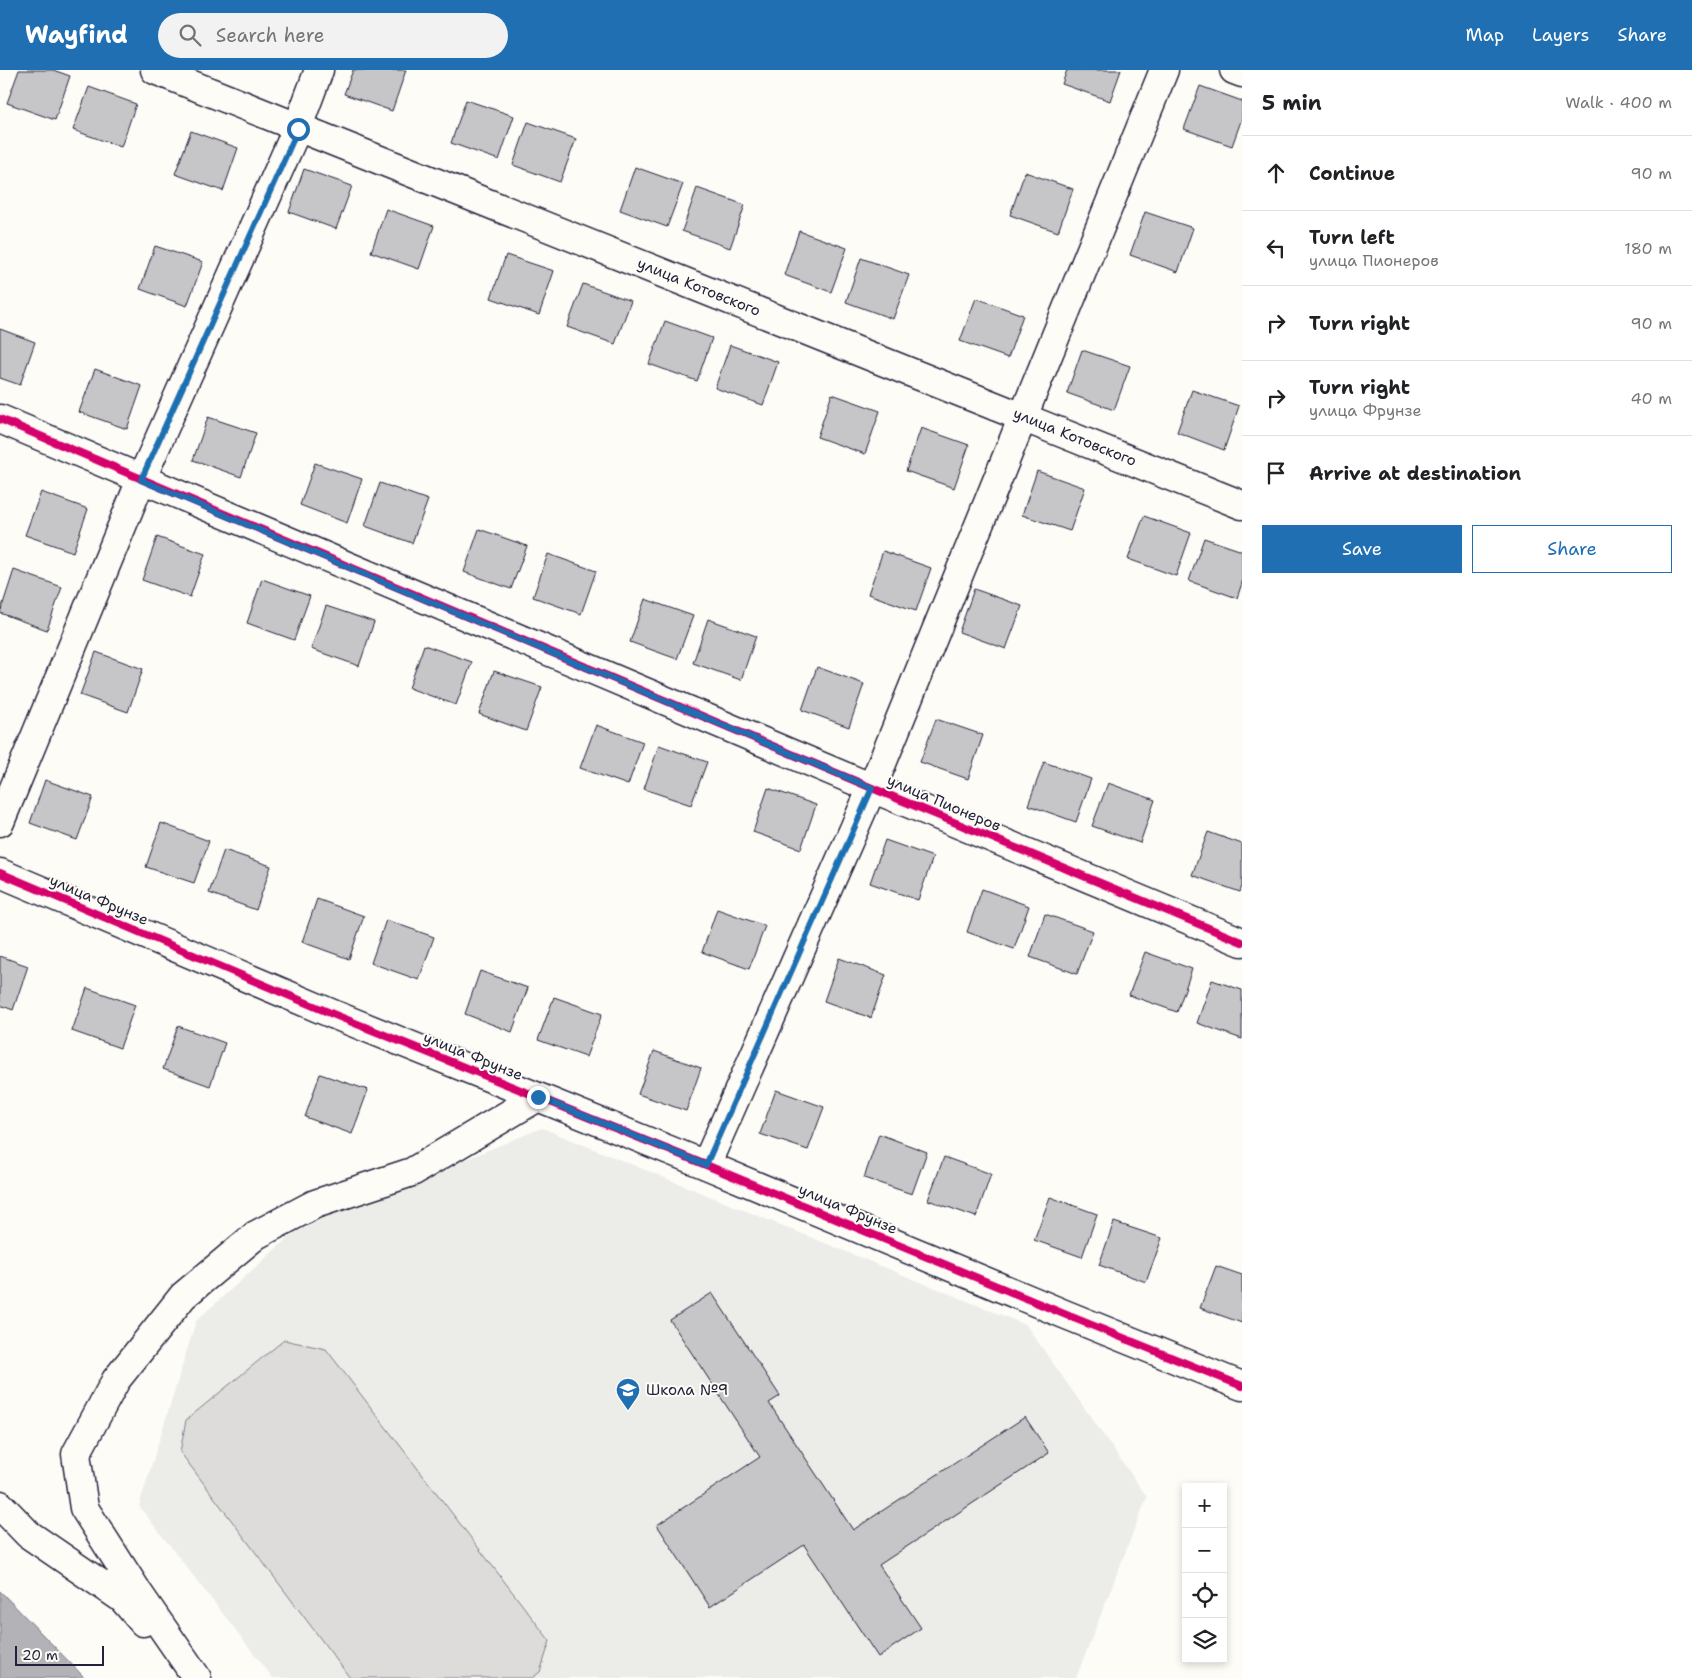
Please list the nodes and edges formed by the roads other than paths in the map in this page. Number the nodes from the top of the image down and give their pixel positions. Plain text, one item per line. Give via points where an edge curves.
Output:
1 (155, 70) edge
2 (319, 70) edge
3 (1164, 70) edge
4 (1234, 70) edge
5 (1242, 73) edge
6 (298, 129) junction
7 (1023, 416) junction
8 (0, 419) edge
9 (141, 480) junction
10 (1242, 505) edge
11 (872, 788) junction
12 (0, 822) edge
13 (0, 873) edge
14 (1242, 942) edge
15 (538, 1097) junction
16 (706, 1165) junction
17 (1242, 1386) edge
18 (0, 1505) edge
19 (196, 1678) edge

1 - 6 street, улица Котовского
2 - 6 street
3 - 7 street
4 - 5 street
6 - 7 street, улица Котовского
6 - 9 street
7 - 10 street, улица Котовского
7 - 11 street
8 - 9 street, улица Пионеров
9 - 11 street, улица Пионеров
9 - 12 street
11 - 14 street, улица Пионеров
11 - 16 street
13 - 15 street, улица Фрунзе
15 - 16 street, улица Фрунзе
15 - 19 street via 412,1172 315,1204 256,1235 183,1296 116,1380 76,1454 84,1508
16 - 17 street, улица Фрунзе
18 - 19 street via 28,1534 122,1599

